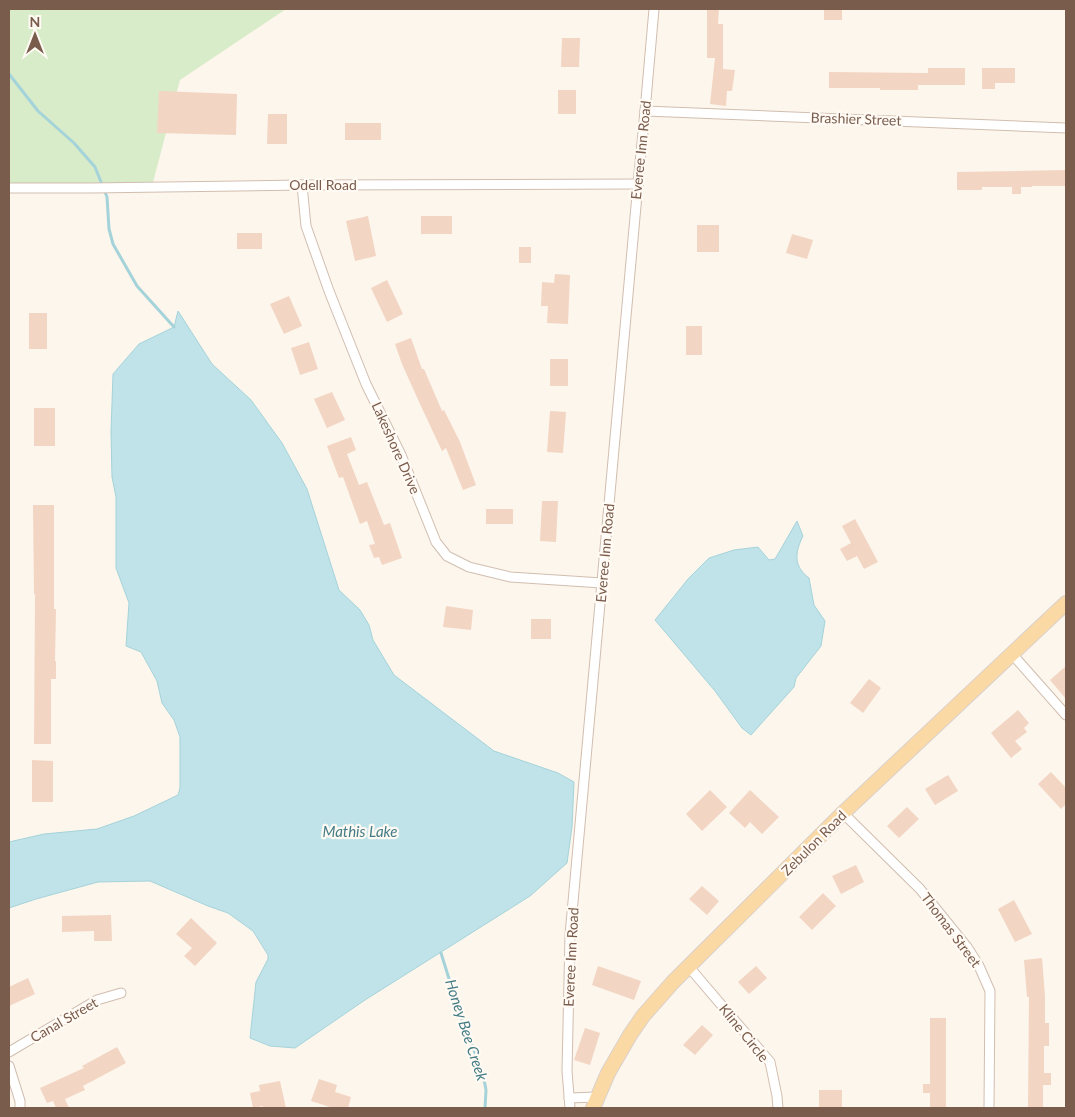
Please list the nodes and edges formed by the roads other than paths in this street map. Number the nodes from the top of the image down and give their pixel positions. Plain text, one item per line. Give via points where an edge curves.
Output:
1 (654, 9) edge
2 (645, 111) junction
3 (1066, 128) edge
4 (638, 184) junction
5 (302, 185) junction
6 (9, 188) edge
7 (602, 583) junction
8 (1066, 603) edge
9 (1012, 654) junction
10 (1066, 715) edge
11 (843, 813) junction
12 (689, 967) junction
13 (121, 993) dead end
14 (9, 1052) edge
15 (9, 1066) edge
16 (569, 1098) junction
17 (595, 1103) edge
18 (20, 1108) edge
19 (570, 1108) edge
20 (778, 1108) edge
21 (989, 1108) edge

1 - 2 street, Everee Inn Road
2 - 3 street, Brashier Street
2 - 4 street, Everee Inn Road
4 - 5 street, Odell Road
4 - 7 street, Everee Inn Road
5 - 6 street, Odell Road
5 - 7 street, Lakeshore Drive via 306,226 329,291 436,542 447,556 469,567 510,577
7 - 16 street, Everee Inn Road via 570,935
8 - 9 main road, Zebulon Road
9 - 10 street
9 - 11 main road, Zebulon Road
11 - 12 main road, Zebulon Road
11 - 21 street, Thomas Street via 920,888 979,966 990,991
12 - 17 main road, Zebulon Road via 657,999 630,1034
12 - 20 street, Kline Circle via 770,1062
13 - 14 street, Canal Street via 97,1000
15 - 18 street
16 - 17 street
16 - 19 street, Everee Inn Road

